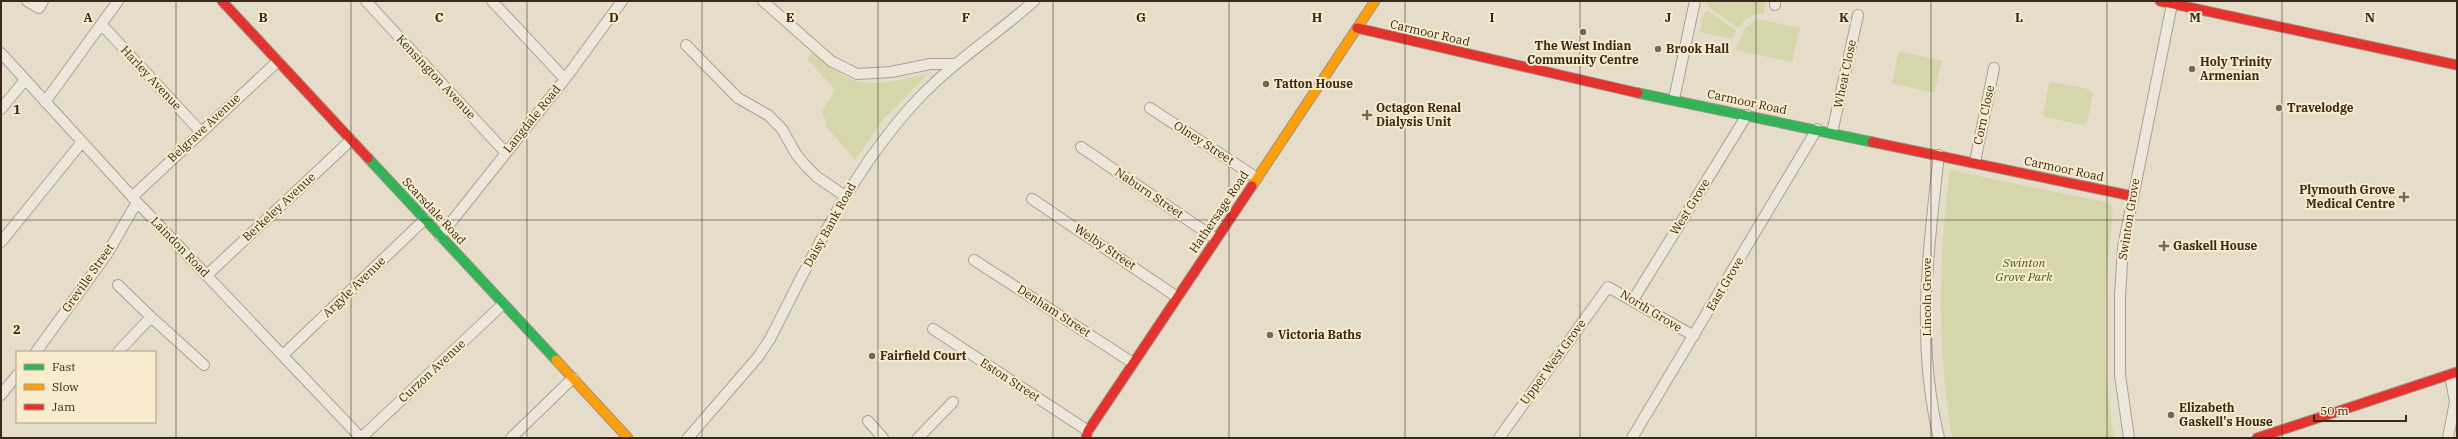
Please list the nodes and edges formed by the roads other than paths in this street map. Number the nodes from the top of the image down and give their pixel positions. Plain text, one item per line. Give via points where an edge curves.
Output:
1 (27, 1) edge
2 (43, 1) edge
3 (118, 1) edge
4 (222, 1) edge
5 (366, 1) edge
6 (492, 1) edge
7 (622, 1) edge
8 (763, 1) edge
9 (1034, 1) edge
10 (1376, 1) edge
11 (1695, 1) edge
12 (2160, 1) edge
13 (2172, 4) junction
14 (1858, 15) dead end
15 (102, 26) junction
16 (1357, 28) junction
17 (686, 45) dead end
18 (1, 53) edge
19 (278, 61) junction
20 (956, 64) junction
21 (2457, 65) edge
22 (1994, 68) dead end
23 (565, 79) junction
24 (25, 80) junction
25 (1674, 99) junction
26 (46, 102) junction
27 (1150, 108) dead end
28 (1, 109) edge
29 (1747, 115) junction
30 (1817, 129) junction
31 (200, 131) junction
32 (1832, 133) junction
33 (351, 140) junction
34 (82, 142) junction
35 (1081, 147) dead end
36 (505, 152) junction
37 (1939, 155) junction
38 (1975, 162) junction
39 (1257, 178) junction
40 (845, 196) junction
41 (2132, 196) junction
42 (1032, 199) dead end
43 (134, 200) junction
44 (424, 219) junction
45 (440, 236) junction
46 (1216, 239) junction
47 (1, 242) edge
48 (974, 260) dead end
49 (207, 274) junction
50 (118, 285) dead end
51 (1608, 286) joint
52 (1177, 297) junction
53 (1633, 300) junction
54 (503, 304) junction
55 (151, 317) junction
56 (933, 329) dead end
57 (1694, 336) junction
58 (37, 351) edge
59 (119, 351) edge
60 (283, 355) junction
61 (1133, 363) junction
62 (204, 365) dead end
63 (2453, 373) edge
64 (16, 376) edge
65 (573, 378) junction
66 (1, 395) edge
67 (953, 402) dead end
68 (868, 421) dead end
69 (1087, 434) edge
70 (361, 438) edge
71 (512, 438) edge
72 (628, 438) edge
73 (688, 438) edge
74 (883, 438) edge
75 (918, 438) edge
76 (1499, 438) edge
77 (1632, 438) edge
78 (1939, 438) edge
79 (2129, 438) edge
80 (2257, 438) edge
81 (2448, 438) edge

1 - 2 street via 38,8
3 - 15 street
4 - 19 main road, Scarsdale Road
5 - 36 street, Kensington Avenue
6 - 23 street
7 - 23 street, Langdale Road
8 - 20 street via 831,61 857,74 891,72 930,64
9 - 20 street, Daisy Bank Road
10 - 16 main road, Hathersage Road
11 - 25 street
12 - 13 main road
13 - 21 main road
13 - 41 street, Swinton Grove
14 - 32 street, Wheat Close
15 - 26 street
15 - 31 street, Harley Avenue
16 - 25 main road, Carmoor Road via 1562,77
16 - 39 main road, Hathersage Road
17 - 40 street via 738,98 768,115 782,129 806,166 817,177
18 - 24 street, Laindon Road
19 - 31 street, Belgrave Avenue
19 - 33 main road, Scarsdale Road
20 - 40 street, Daisy Bank Road via 919,99 881,143
22 - 38 street, Corn Close
23 - 36 street, Langdale Road
24 - 26 street, Laindon Road
24 - 28 street
25 - 29 main road, Carmoor Road
26 - 34 street, Laindon Road
27 - 39 street, Olney Street
29 - 30 main road, Carmoor Road
29 - 53 street, West Grove
30 - 32 main road, Carmoor Road
30 - 57 street, East Grove
31 - 43 street, Belgrave Avenue
32 - 37 main road, Carmoor Road
33 - 44 main road, Scarsdale Road
33 - 49 street, Berkeley Avenue
34 - 43 street, Laindon Road
34 - 47 street
35 - 46 street, Naburn Street
36 - 45 street, Langdale Road
37 - 38 main road, Carmoor Road
37 - 78 street, Lincoln Grove via 1926,292 1929,379
38 - 41 main road, Carmoor Road
39 - 46 main road, Hathersage Road
40 - 73 street, Daisy Bank Road via 766,345
41 - 79 street, Swinton Grove via 2123,247 2120,303 2120,375
42 - 52 street, Welby Street
43 - 49 street, Laindon Road
43 - 58 street, Greville Street via 107,254
44 - 45 main road, Scarsdale Road
44 - 60 street, Argyle Avenue
45 - 54 main road, Scarsdale Road
46 - 52 main road, Hathersage Road
48 - 61 street, Denham Street
49 - 60 street, Laindon Road
50 - 55 street
51 - 53 street, North Grove
51 - 76 street, Upper West Grove
52 - 61 main road, Hathersage Road
53 - 57 street, North Grove
54 - 65 main road, Scarsdale Road
54 - 70 street, Curzon Avenue
55 - 59 street
55 - 62 street
56 - 69 street, Eston Street
57 - 77 street, East Grove
60 - 70 street, Laindon Road
61 - 69 main road, Hathersage Road
63 - 80 main road
63 - 81 street via 2455,402
64 - 66 street
65 - 71 street
65 - 72 main road, Scarsdale Road
67 - 75 street
68 - 74 street

